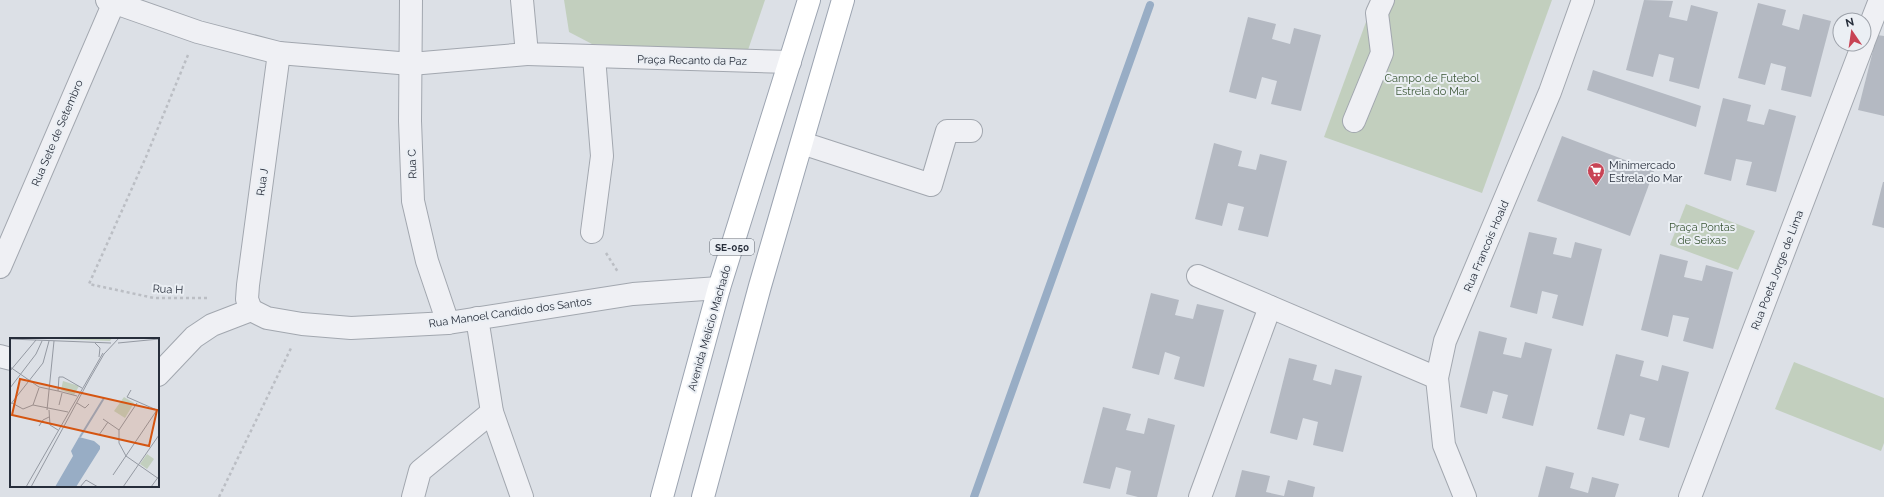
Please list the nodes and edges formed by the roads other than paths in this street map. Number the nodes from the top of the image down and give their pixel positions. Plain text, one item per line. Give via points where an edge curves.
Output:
1 (410, 0) edge
2 (522, 0) edge
3 (809, 0) edge
4 (844, 0) edge
5 (1383, 0) edge
6 (1583, 0) edge
7 (1880, 0) edge
8 (111, 1) edge
9 (1884, 1) edge
10 (1872, 20) edge
11 (1860, 52) edge
12 (279, 54) junction
13 (527, 54) junction
14 (594, 57) junction
15 (790, 62) junction
16 (411, 64) junction
17 (1354, 121) dead end
18 (971, 131) dead end
19 (802, 143) junction
20 (592, 232) road end
21 (0, 267) edge
22 (1198, 276) dead end
23 (719, 288) junction
24 (249, 304) junction
25 (1270, 307) junction
26 (476, 318) junction
27 (448, 322) junction
28 (0, 356) edge
29 (10, 359) edge
30 (159, 374) edge
31 (1437, 378) junction
32 (492, 412) junction
33 (413, 497) edge
34 (522, 497) edge
35 (662, 497) edge
36 (703, 497) edge
37 (1200, 497) edge
38 (1465, 497) edge
39 (1690, 497) edge

1 - 16 street, Rua C
2 - 13 street
3 - 15 main road, Avenida Melício Machado / SE-050
4 - 19 main road, SE-050
5 - 17 street via 1377,13 1382,53
6 - 31 street, Rua Francois Hoald via 1550,92 1445,342
7 - 9 street
7 - 10 street
8 - 12 street, Praça Recanto da Paz via 198,32
8 - 21 street, Rua Sete de Setembro
11 - 39 street, Rua Poeta Jorge de Lima
12 - 16 street, Praça Recanto da Paz
12 - 24 street, Rua J via 248,285
13 - 14 street, Praça Recanto da Paz
13 - 16 street, Praça Recanto da Paz
14 - 15 street, Praça Recanto da Paz
14 - 20 street via 602,156
15 - 23 main road, Avenida Melício Machado / SE-050
16 - 27 street, Rua C via 413,201 427,261
18 - 19 street via 947,131 931,185
19 - 36 main road, SE-050
22 - 25 street
23 - 26 street, Rua Manoel Candido dos Santos via 633,294
23 - 35 main road, Avenida Melício Machado / SE-050
24 - 27 street, Rua Manoel Candido dos Santos via 267,318 302,324 351,328
24 - 30 street via 194,337
25 - 31 street
25 - 37 street
26 - 27 street, Rua Manoel Candido dos Santos
26 - 32 street
28 - 29 street
31 - 38 street, Rua Francois Hoald via 1444,445
32 - 33 street via 420,471
32 - 34 street

